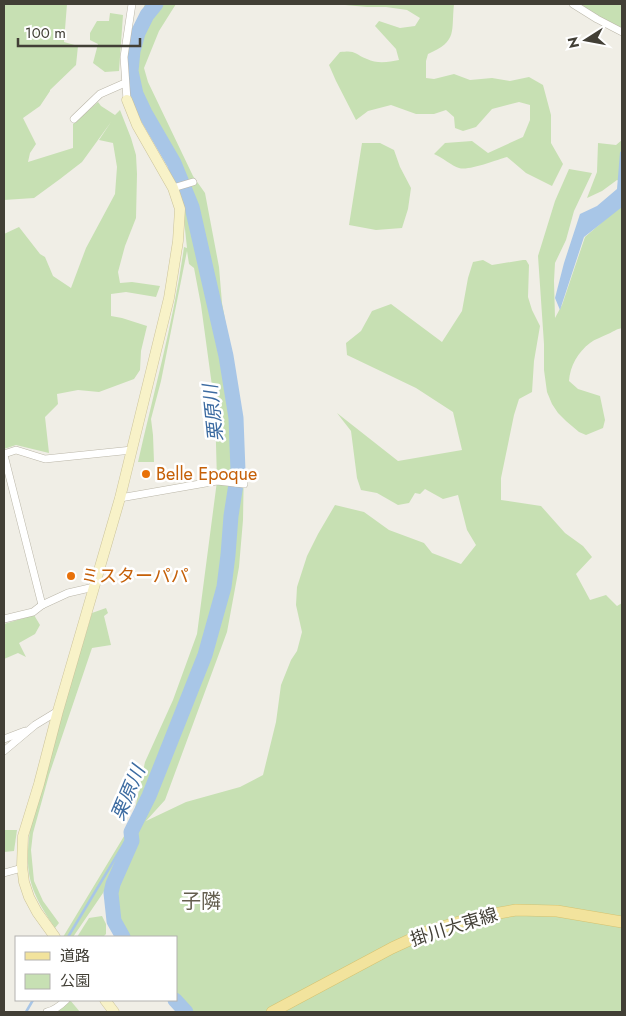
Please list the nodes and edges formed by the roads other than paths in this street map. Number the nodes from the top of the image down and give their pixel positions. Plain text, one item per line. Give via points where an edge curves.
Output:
1 (132, 4) edge
2 (574, 4) edge
3 (622, 32) edge
4 (125, 83) junction
5 (127, 100) joint
6 (74, 119) dead end
7 (193, 182) dead end
8 (176, 187) junction
9 (132, 450) junction
10 (4, 455) edge
11 (244, 484) dead end
12 (120, 498) junction
13 (94, 588) junction
14 (42, 605) junction
15 (4, 620) edge
16 (58, 711) junction
17 (29, 730) junction
18 (4, 739) edge
19 (4, 751) edge
20 (22, 868) junction
21 (4, 873) edge
22 (622, 922) edge
23 (54, 936) edge
24 (65, 1001) edge
25 (105, 1001) edge
26 (47, 1012) edge
27 (114, 1012) edge
28 (272, 1012) edge

1 - 4 street via 124,57
2 - 3 street
4 - 5 street
4 - 6 street via 100,94
5 - 8 street via 137,125
7 - 8 street
8 - 9 street via 180,209 169,298
9 - 10 street via 45,459 16,450
9 - 12 street
10 - 14 street
11 - 12 street via 217,481
12 - 13 street
13 - 14 street via 68,592
13 - 16 street
14 - 15 street via 33,612
16 - 17 street
16 - 20 street via 23,836
17 - 18 street
17 - 19 street
20 - 21 street
20 - 23 street via 29,897
22 - 28 main road, 掛川大東線 via 557,912 516,910 476,917 428,931
24 - 26 street
25 - 27 street

